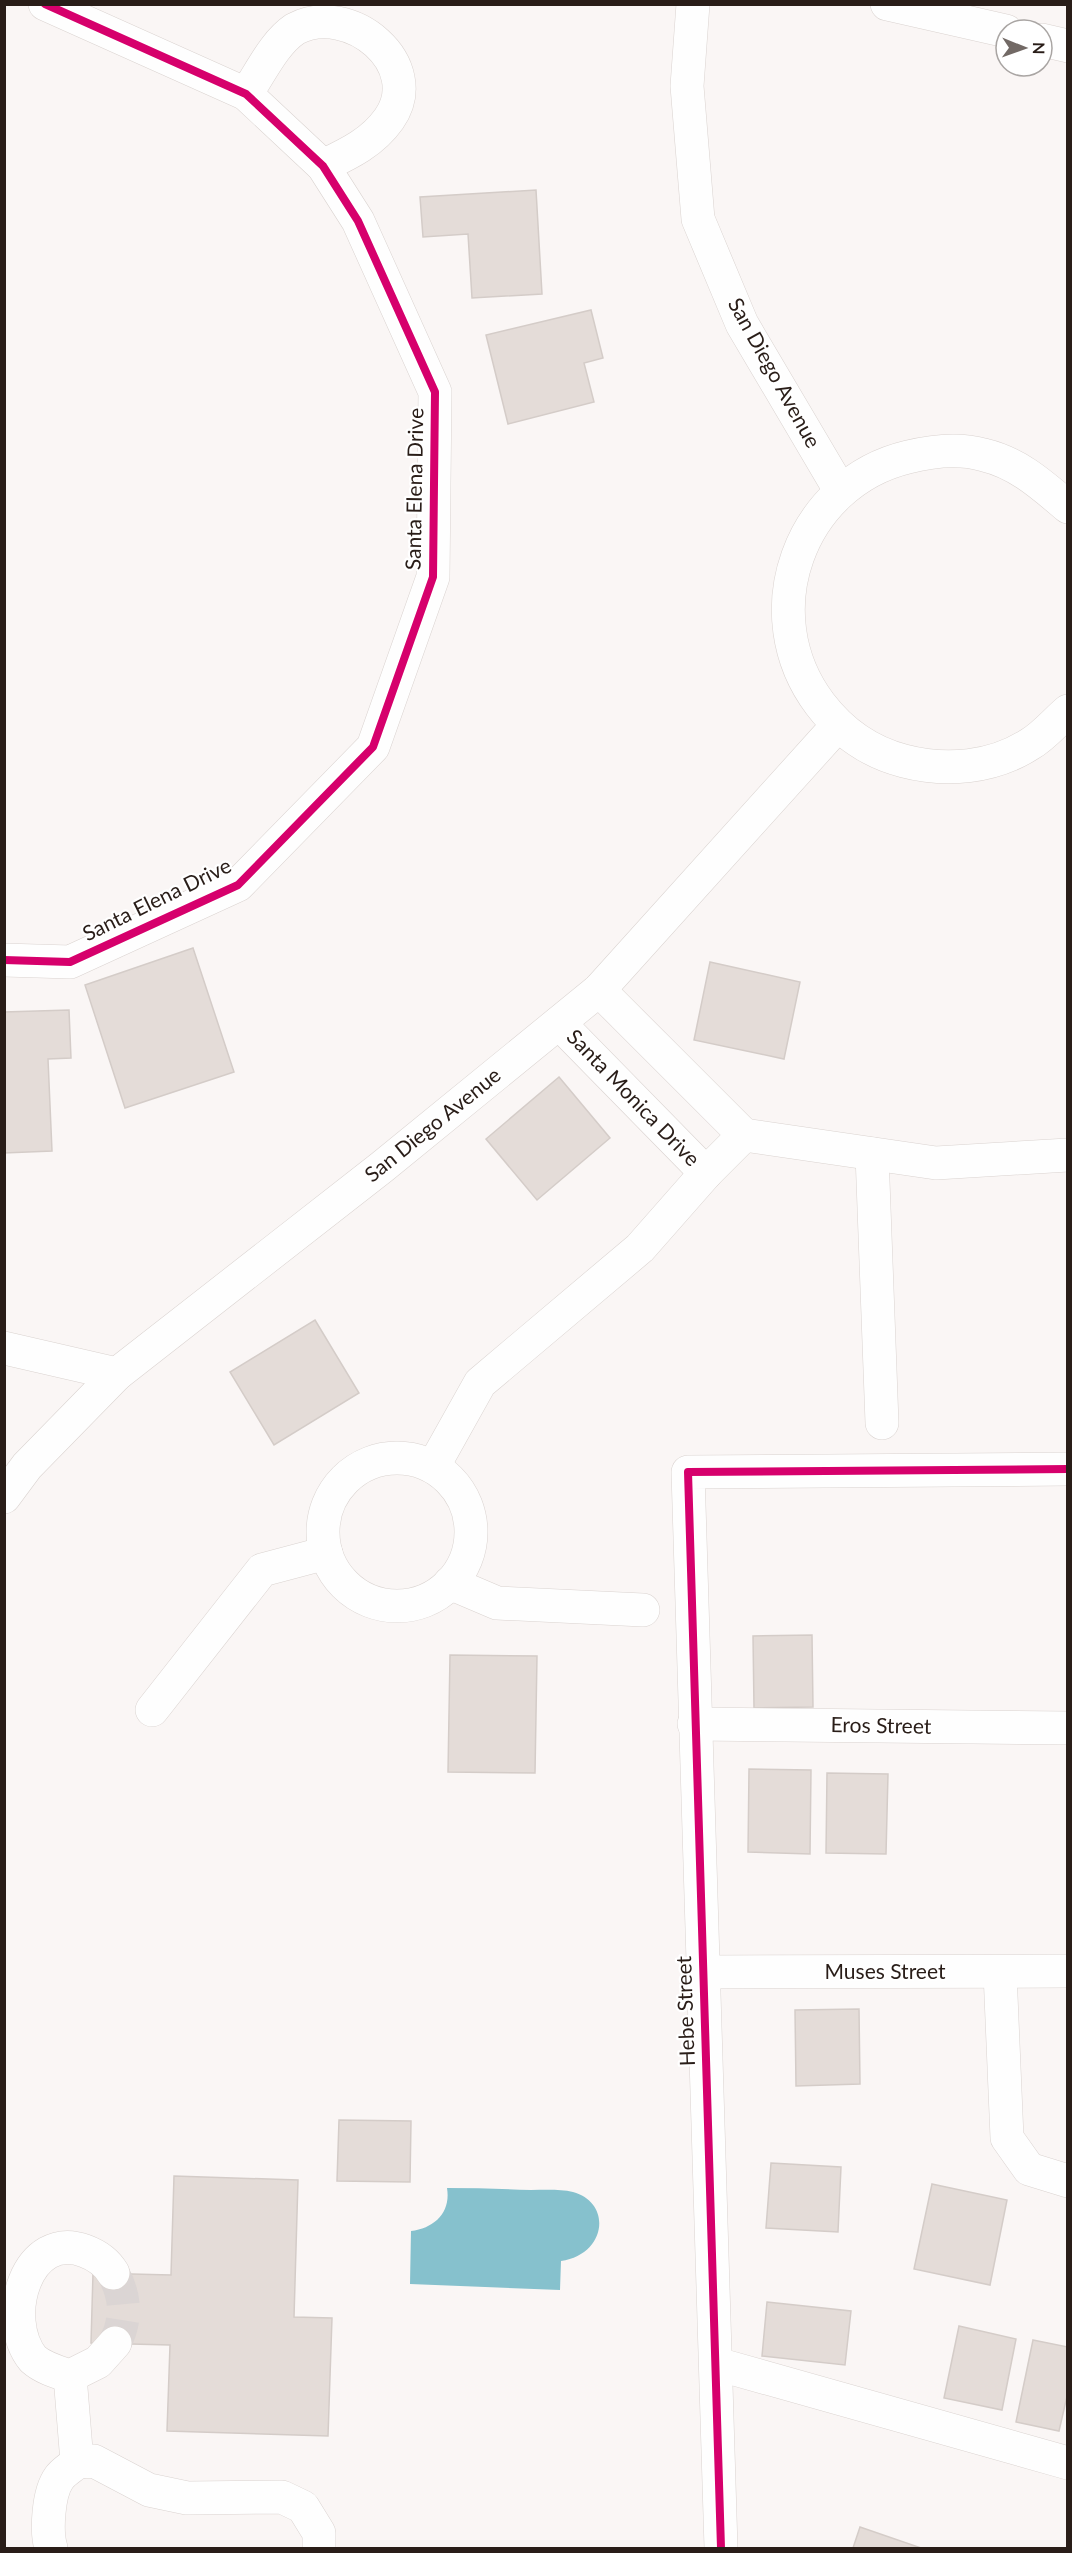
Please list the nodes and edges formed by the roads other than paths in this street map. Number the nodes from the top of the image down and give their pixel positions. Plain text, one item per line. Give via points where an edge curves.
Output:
1 (45, 4) edge
2 (693, 4) edge
3 (901, 6) edge
4 (994, 28) edge
5 (246, 93) junction
6 (323, 166) junction
7 (840, 490) junction
8 (1068, 507) edge
9 (1068, 711) edge
10 (837, 726) junction
11 (4, 960) edge
12 (599, 990) junction
13 (559, 1023) junction
14 (744, 1135) junction
15 (873, 1154) junction
16 (1068, 1155) edge
17 (706, 1173) junction
18 (4, 1348) edge
19 (117, 1374) junction
20 (882, 1423) dead end
21 (433, 1467) junction
22 (1068, 1470) edge
23 (4, 1497) edge
24 (326, 1553) junction
25 (450, 1584) junction
26 (643, 1610) dead end
27 (152, 1710) dead end
28 (694, 1724) junction
29 (1068, 1728) edge
30 (1068, 1971) edge
31 (702, 1972) junction
32 (1000, 1972) junction
33 (1068, 2181) edge
34 (113, 2273) tunnel mouth
35 (7, 2310) edge
36 (115, 2343) tunnel mouth
37 (717, 2364) junction
38 (70, 2376) junction
39 (77, 2462) junction
40 (1068, 2463) edge
41 (51, 2548) edge
42 (319, 2548) edge
43 (721, 2548) edge

1 - 5 street, Santa Elena Drive
2 - 7 street, San Diego Avenue via 687,86 698,219 742,324
3 - 4 street
5 - 6 street, Santa Elena Drive
5 - 6 street via 280,42 296,27 316,19 337,18 357,24 375,36 387,49 396,71 398,98 376,135
6 - 11 street, Santa Elena Drive via 358,222 435,392 433,577 372,747 238,885 70,962
7 - 8 street via 883,463 933,450 984,455 1031,475
7 - 10 street via 807,531 789,581 789,634 805,684
9 - 10 street via 1031,744 983,765 931,768 881,755
10 - 12 street, San Diego Avenue
12 - 13 street, San Diego Avenue
12 - 14 street
13 - 17 street, Santa Monica Drive
13 - 19 street, San Diego Avenue
14 - 15 street
14 - 17 street
15 - 16 street via 936,1163
15 - 20 street
17 - 21 street via 640,1248 480,1383
18 - 19 street
19 - 23 street, San Diego Avenue via 27,1466
21 - 24 street via 409,1459 384,1459 361,1467 341,1483 328,1504 323,1529
21 - 25 street via 463,1499 470,1521 470,1544 463,1565
22 - 28 street, Hebe Street via 688,1472
24 - 25 street via 337,1576 356,1594 380,1604 413,1604 430,1599
24 - 27 street via 262,1570
25 - 26 street via 497,1603
28 - 29 street, Eros Street
28 - 31 street, Hebe Street
30 - 32 street, Muses Street
31 - 32 street, Muses Street
31 - 37 street, Hebe Street
32 - 33 street via 1006,2138 1029,2169
34 - 35 street via 95,2255 76,2247 57,2247 30,2265
35 - 38 street via 18,2342 32,2358
36 - 38 street via 98,2362
37 - 40 street
37 - 43 street, Hebe Street
38 - 39 street
39 - 41 street via 58,2478 49,2509
39 - 42 street via 94,2462 149,2490 187,2498 282,2497 303,2507 319,2533

